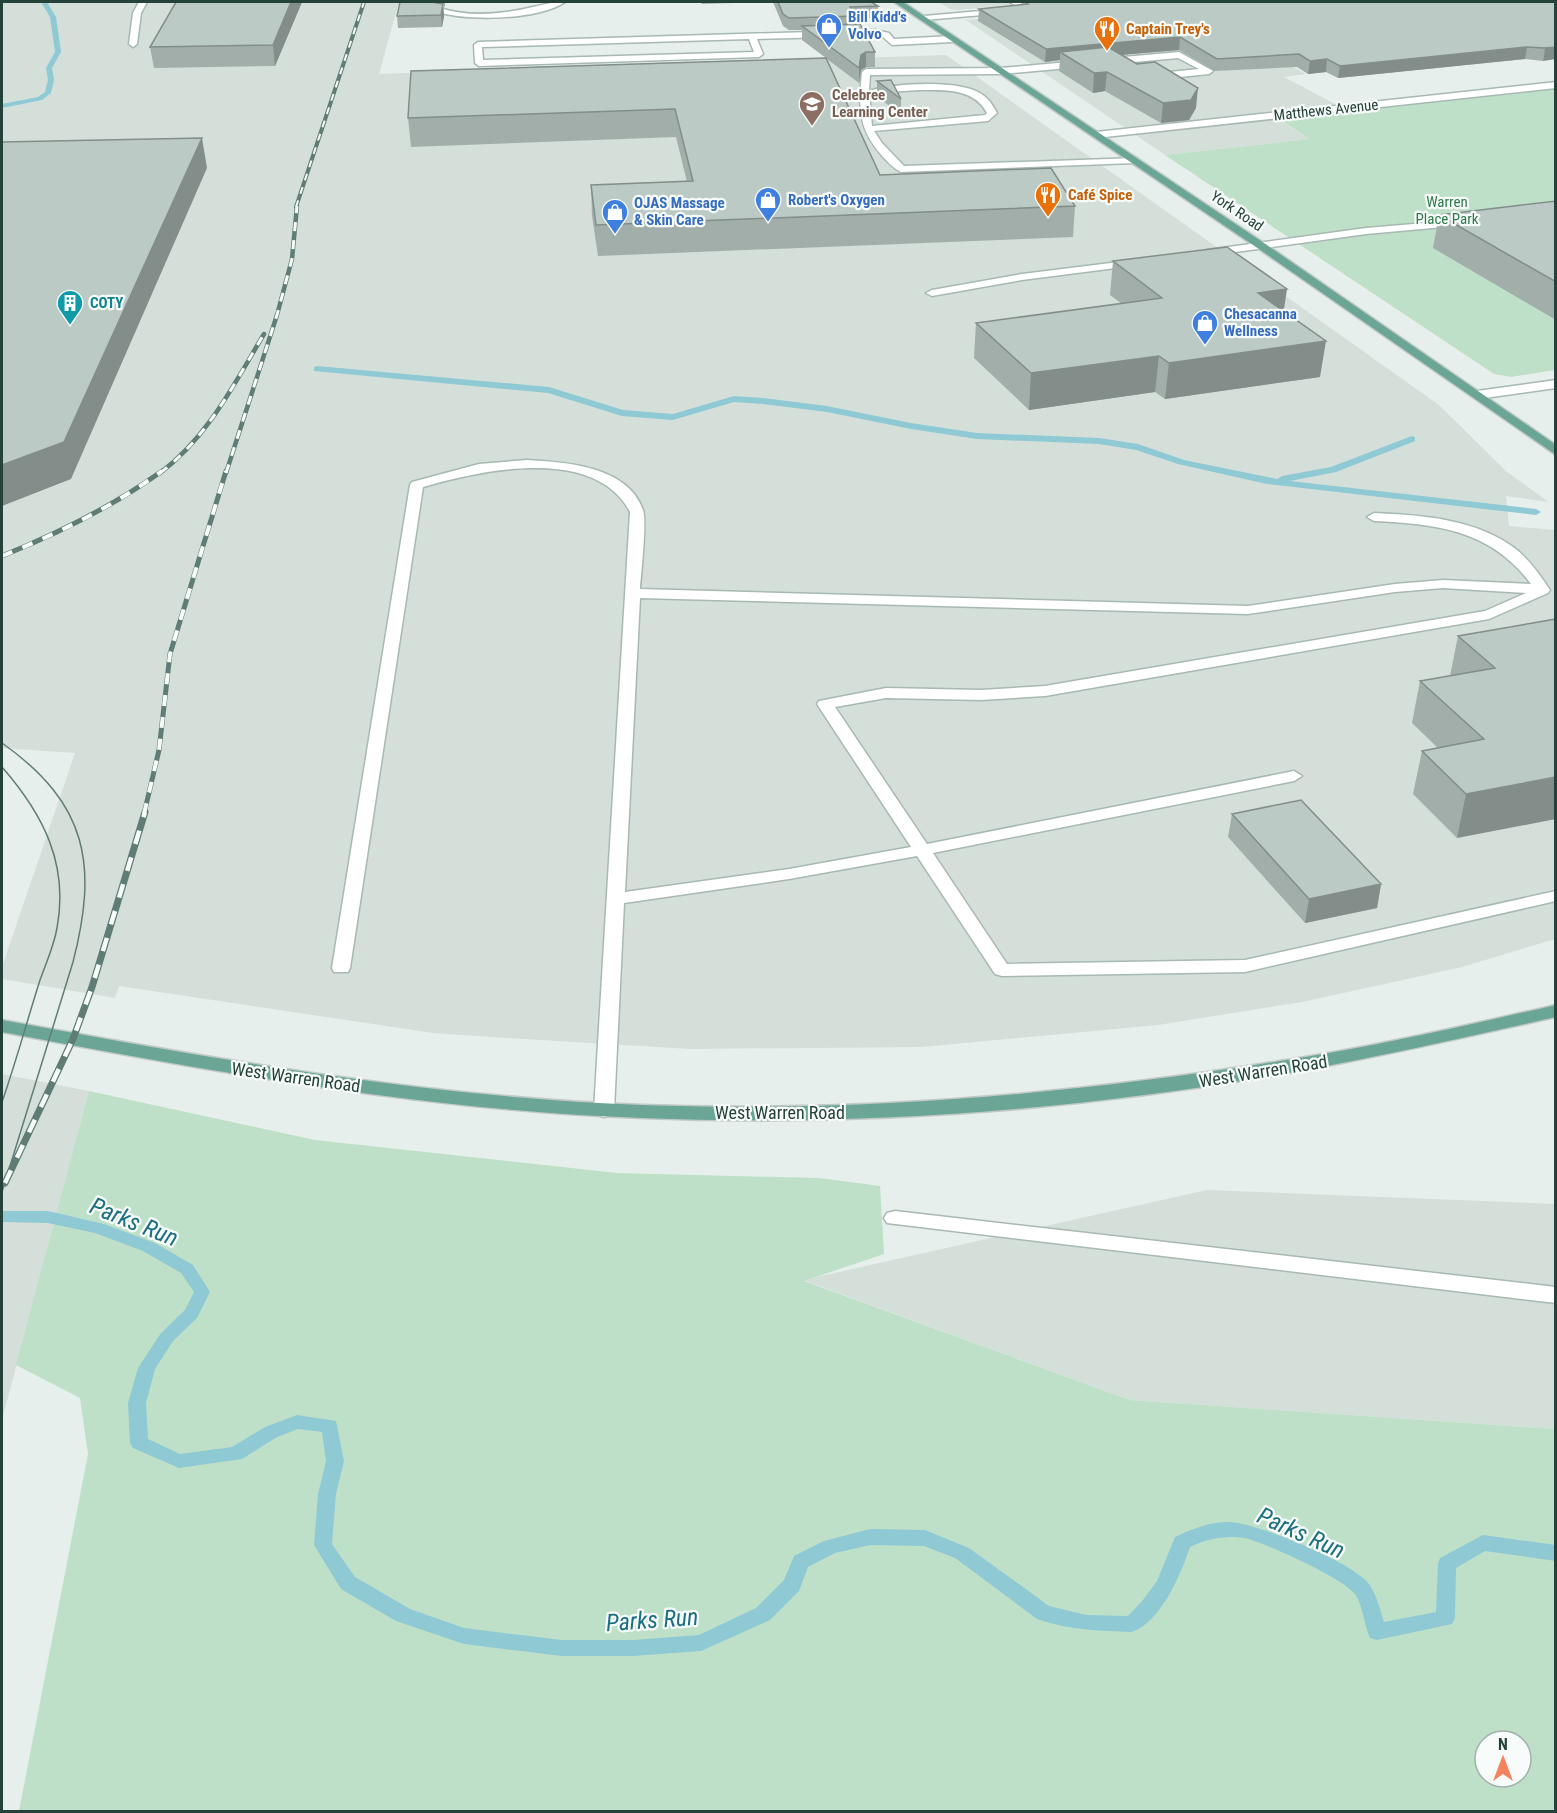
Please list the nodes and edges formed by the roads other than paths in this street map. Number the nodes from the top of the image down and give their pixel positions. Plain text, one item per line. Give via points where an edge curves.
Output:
1 (143, 2) edge
2 (435, 2) edge
3 (561, 2) edge
4 (898, 2) edge
5 (1014, 2) edge
6 (1038, 8) edge
7 (1026, 9) junction
8 (924, 18) junction
9 (752, 36) junction
10 (953, 39) junction
11 (892, 42) junction
12 (133, 44) dead end
13 (899, 54) dead end
14 (1108, 61) junction
15 (1002, 71) junction
16 (1126, 72) edge
17 (1136, 78) edge
18 (1556, 85) edge
19 (865, 93) junction
20 (868, 129) junction
21 (1096, 135) junction
22 (1134, 160) junction
23 (1474, 222) edge
24 (1260, 246) junction
25 (1194, 254) edge
26 (1142, 262) edge
27 (932, 293) dead end
28 (1556, 384) edge
29 (1477, 395) junction
30 (1556, 451) edge
31 (1374, 517) dead end
32 (1549, 590) edge
33 (633, 593) junction
34 (1294, 776) dead end
35 (922, 850) junction
36 (1556, 896) edge
37 (615, 899) junction
38 (341, 968) dead end
39 (1556, 1011) edge
40 (2, 1026) edge
41 (604, 1110) junction
42 (895, 1218) dead end
43 (1556, 1295) edge

1 - 12 street via 137,13
2 - 3 street via 436,9 464,15 520,12
4 - 8 main road, York Road
5 - 7 street
6 - 7 street
7 - 8 street
8 - 10 main road, York Road
9 - 9 street via 478,45 479,63 759,54
9 - 11 street via 876,33 886,35
10 - 11 street
10 - 15 main road, York Road
11 - 13 street
14 - 15 street
14 - 16 street
14 - 17 street via 1179,54 1209,71
15 - 19 street via 866,72
15 - 21 main road, York Road
18 - 21 street, Matthews Avenue
19 - 20 street
19 - 20 street via 958,88 986,102 992,113 988,118
20 - 22 street via 876,145 901,169
21 - 22 main road, York Road
22 - 24 main road, York Road
23 - 24 street
24 - 25 street
24 - 29 main road, York Road
26 - 27 street
28 - 29 street
29 - 30 main road, York Road
31 - 32 street via 1439,523 1487,538 1510,552
32 - 33 street via 1443,584 1248,610
32 - 35 street via 1489,615 1045,691 981,695 886,693 825,704
33 - 37 street
33 - 38 street via 637,512 629,496 608,479 545,466 506,465 478,468 417,485
34 - 35 street
35 - 36 street via 1002,970 1245,966
35 - 37 street
37 - 41 street
39 - 41 main road, West Warren Road via 1344,1057 1105,1095 870,1111
40 - 41 main road, West Warren Road via 304,1078 508,1103
42 - 43 street

